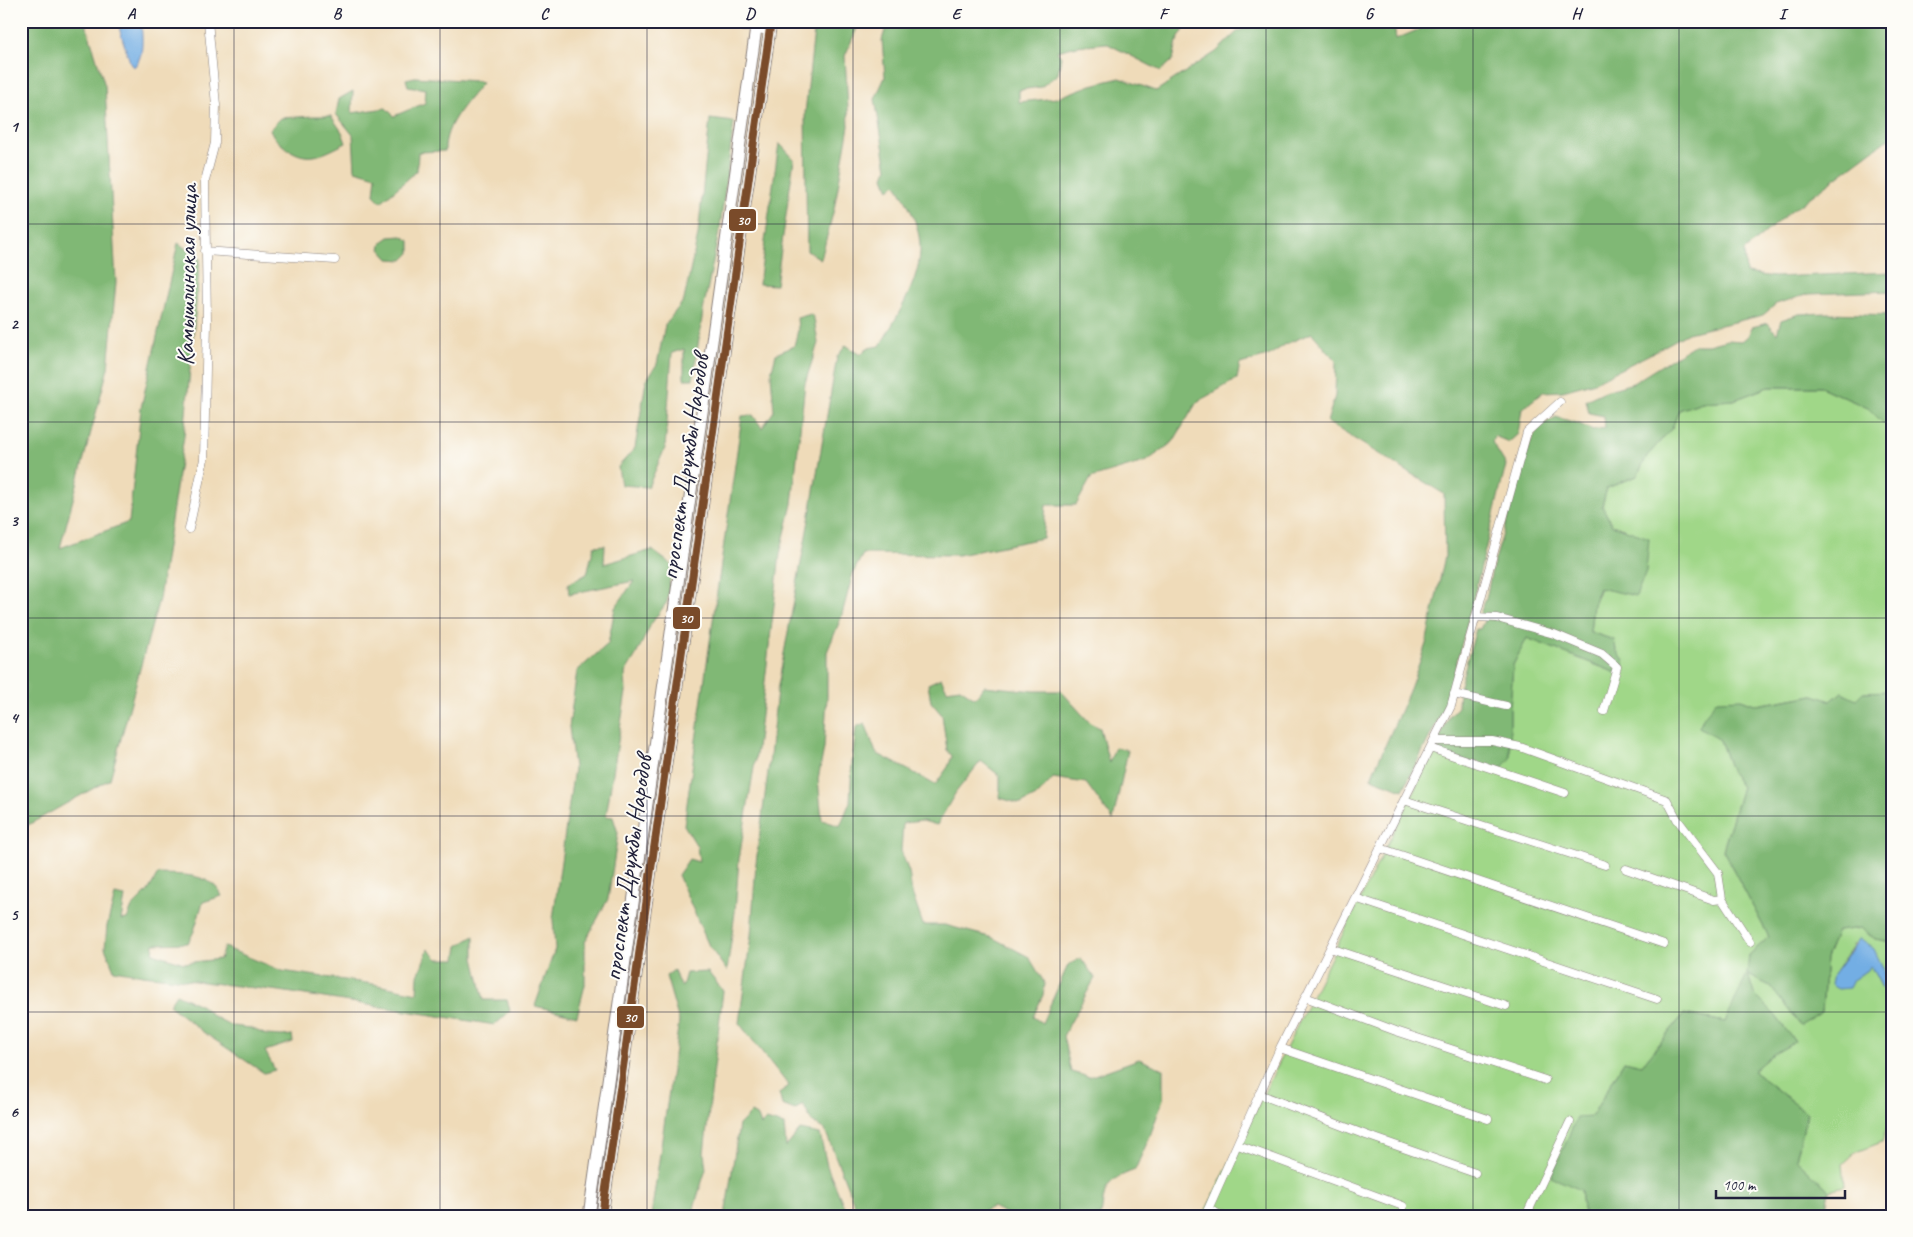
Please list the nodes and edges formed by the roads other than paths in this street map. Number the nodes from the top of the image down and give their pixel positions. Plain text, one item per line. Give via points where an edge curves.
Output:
1 (208, 21) edge
2 (707, 21) edge
3 (757, 25) edge
4 (770, 26) edge
5 (205, 251) junction
6 (335, 260) dead end
7 (1560, 402) dead end
8 (189, 529) dead end
9 (1476, 617) junction
10 (1454, 694) junction
11 (1506, 706) dead end
12 (1604, 711) dead end
13 (1432, 744) junction
14 (1565, 793) dead end
15 (1404, 800) junction
16 (1380, 848) junction
17 (1605, 865) dead end
18 (1626, 869) dead end
19 (1355, 898) junction
20 (1722, 899) junction
21 (1750, 942) dead end
22 (1664, 944) dead end
23 (1330, 948) junction
24 (1305, 997) junction
25 (1657, 999) dead end
26 (1506, 1006) dead end
27 (1280, 1048) junction
28 (1545, 1080) dead end
29 (1259, 1094) junction
30 (1488, 1119) dead end
31 (1570, 1122) dead end
32 (1238, 1144) junction
33 (1475, 1173) dead end
34 (1403, 1206) dead end
35 (1207, 1212) edge
36 (589, 1216) edge
37 (602, 1216) edge
38 (1223, 1216) edge
39 (1526, 1216) edge

1 - 5 street, Камышлинская улица via 216,105 215,143 205,181
2 - 3 street
3 - 4 street
3 - 36 main road, проспект Дружбы Народов
4 - 37 main road, проспект Дружбы Народов
5 - 6 street
5 - 8 street, Камышлинская улица via 204,459
7 - 9 street via 1527,432
9 - 10 street
9 - 12 street via 1497,618 1554,634 1602,654 1617,667
10 - 11 street
10 - 13 street
13 - 14 street
13 - 15 street
13 - 20 street via 1492,741 1520,746 1667,800 1718,873
15 - 16 street
15 - 17 street
16 - 19 street
16 - 22 street
18 - 20 street via 1714,900
19 - 23 street
19 - 25 street
20 - 21 street
23 - 24 street
23 - 26 street
24 - 27 street
24 - 28 street
27 - 29 street
27 - 30 street
29 - 32 street
29 - 33 street
31 - 39 street
32 - 34 street
32 - 35 street
35 - 38 street

